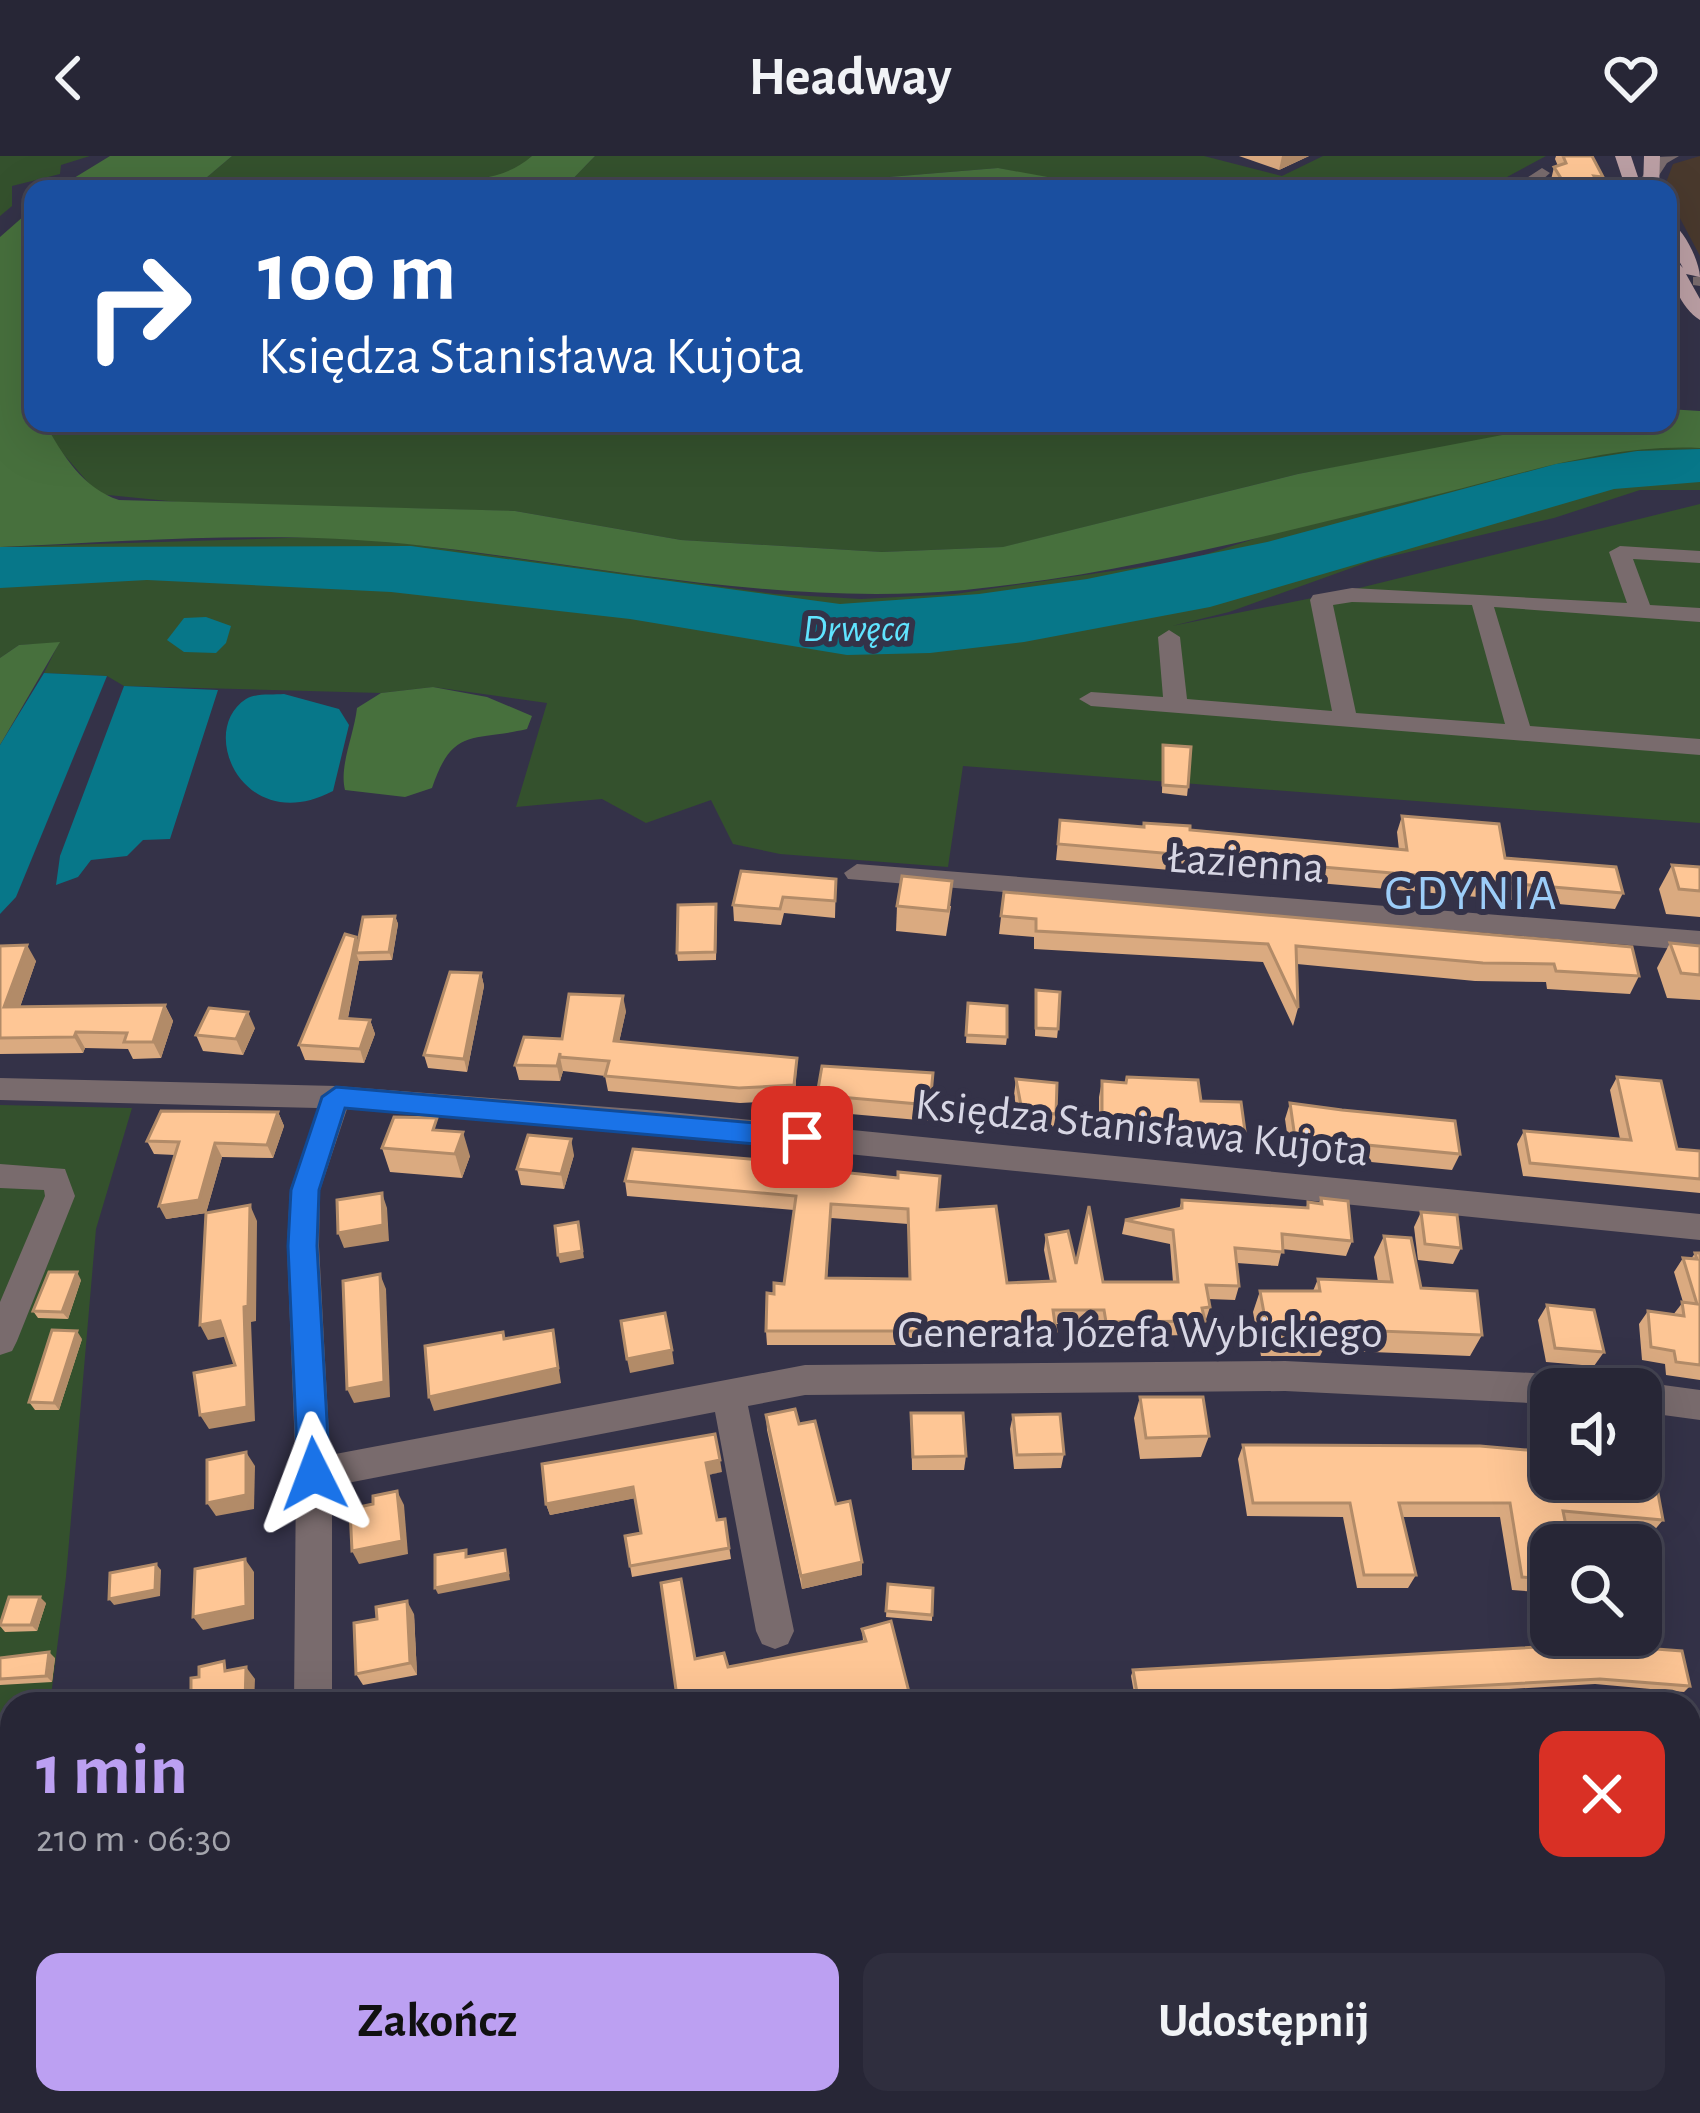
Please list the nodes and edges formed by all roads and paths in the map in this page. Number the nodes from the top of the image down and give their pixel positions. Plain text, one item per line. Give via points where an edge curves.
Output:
1 (1671, 156) edge
2 (1651, 180) edge
3 (1677, 267) edge
4 (1700, 315) edge
5 (1700, 557) edge
6 (1481, 599) junction
7 (1641, 610) junction
8 (1700, 615) edge
9 (1169, 637) dead end
10 (1090, 699) dead end
11 (1176, 706) junction
12 (1346, 719) junction
13 (1520, 734) junction
14 (1700, 747) edge
15 (857, 873) dead end
16 (1700, 941) edge
17 (0, 1089) edge
18 (336, 1097) junction
19 (0, 1176) edge
20 (1700, 1227) edge
21 (0, 1340) edge
22 (1530, 1388) edge
23 (728, 1391) junction
24 (1662, 1399) edge
25 (1700, 1405) edge
26 (314, 1474) junction
27 (775, 1631) dead end
28 (313, 1692) edge

1 - 2 street
3 - 4 main road
5 - 7 street via 1620,552
6 - 7 street
6 - 12 street via 1321,600
6 - 13 street
7 - 8 street
9 - 11 street
10 - 11 street
11 - 12 street
12 - 13 street
13 - 14 street
15 - 16 street, Łazienna
17 - 18 street, Księdza Stanisława Kujota
18 - 20 street, Księdza Stanisława Kujota
18 - 26 street via 305,1190
19 - 21 street via 53,1178 60,1196
22 - 23 street, Generała Józefa Wybickiego via 1285,1376 805,1380
23 - 26 street, Generała Józefa Wybickiego
23 - 27 street
24 - 25 street
26 - 28 street

